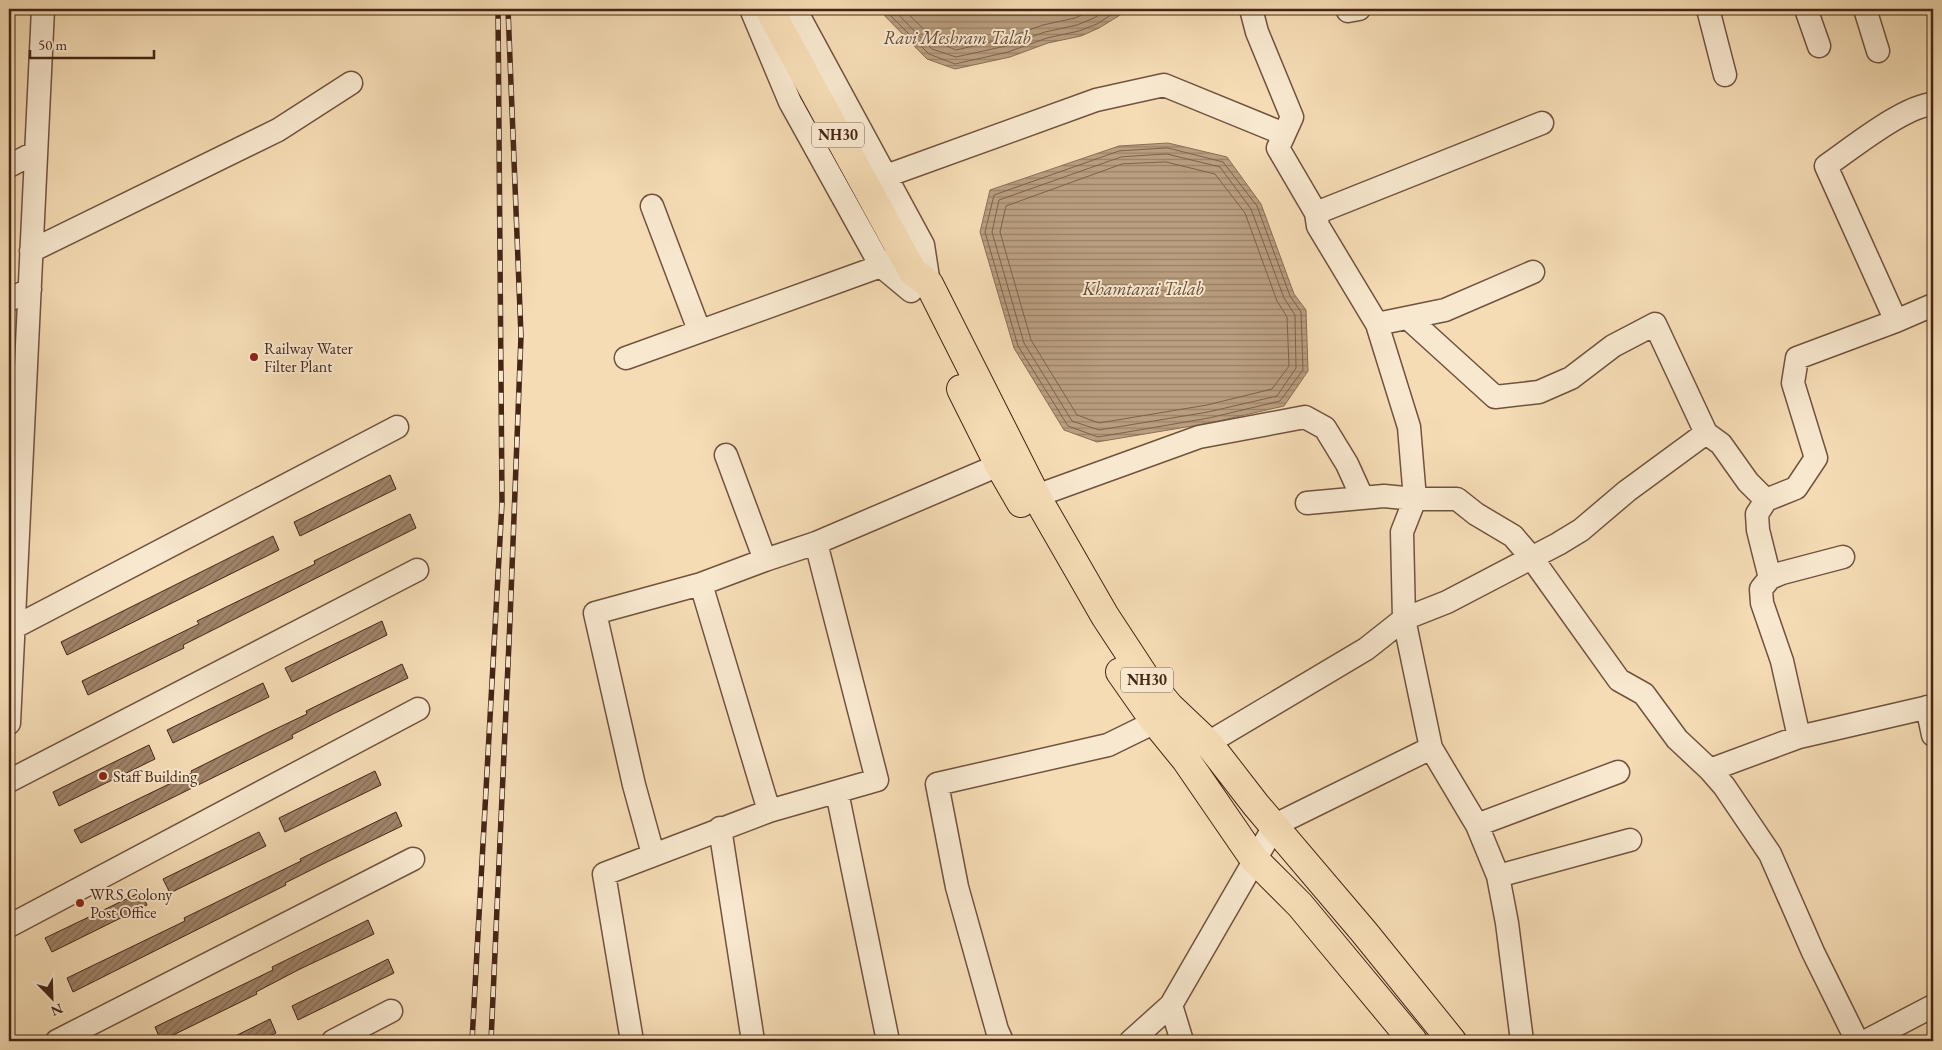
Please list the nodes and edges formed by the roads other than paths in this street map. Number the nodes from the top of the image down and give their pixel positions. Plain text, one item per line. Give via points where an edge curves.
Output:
1 (43, 9) edge
2 (1251, 9) edge
3 (1348, 9) edge
4 (1359, 9) edge
5 (1708, 9) edge
6 (1806, 9) edge
7 (1864, 9) edge
8 (772, 10) edge
9 (1819, 46) dead end
10 (1878, 51) dead end
11 (1725, 75) dead end
12 (351, 83) dead end
13 (1933, 104) edge
14 (1542, 123) dead end
15 (1284, 134) junction
16 (36, 152) junction
17 (9, 166) edge
18 (886, 176) junction
19 (652, 206) dead end
20 (1316, 213) junction
21 (31, 251) junction
22 (910, 269) junction
23 (1533, 272) dead end
24 (30, 289) junction
25 (9, 300) edge
26 (1933, 305) edge
27 (1408, 318) junction
28 (1896, 321) junction
29 (1377, 324) junction
30 (699, 330) junction
31 (626, 358) dead end
32 (397, 427) dead end
33 (1706, 433) junction
34 (726, 455) dead end
35 (1008, 461) junction
36 (1036, 496) junction
37 (1362, 497) junction
38 (1415, 499) junction
39 (1766, 500) junction
40 (1307, 503) dead end
41 (816, 543) junction
42 (1531, 557) junction
43 (1843, 557) dead end
44 (764, 560) junction
45 (417, 570) dead end
46 (1770, 578) junction
47 (701, 584) junction
48 (1404, 619) junction
49 (11, 629) edge
50 (1930, 707) edge
51 (418, 709) dead end
52 (1162, 715) junction
53 (9, 723) edge
54 (1933, 735) edge
55 (1799, 737) junction
56 (1208, 743) junction
57 (1431, 748) junction
58 (1710, 770) junction
59 (1618, 772) dead end
60 (9, 780) edge
61 (837, 792) junction
62 (769, 811) junction
63 (1275, 825) junction
64 (1477, 825) junction
65 (720, 828) junction
66 (1630, 840) dead end
67 (653, 854) junction
68 (413, 859) dead end
69 (1254, 859) junction
70 (1498, 876) junction
71 (9, 926) edge
72 (1171, 1005) junction
73 (1933, 1006) edge
74 (391, 1011) dead end
75 (57, 1041) edge
76 (333, 1041) edge
77 (632, 1041) edge
78 (753, 1041) edge
79 (888, 1041) edge
80 (1002, 1041) edge
81 (1131, 1041) edge
82 (1182, 1041) edge
83 (1413, 1041) edge
84 (1452, 1041) edge
85 (1522, 1041) edge
86 (1857, 1041) edge
87 (1866, 1041) edge

1 - 16 street
2 - 15 street via 1257,32 1292,117
3 - 4 street
5 - 11 street
6 - 9 street
7 - 10 street
8 - 18 street
8 - 22 main road, NH30
12 - 21 street via 278,130
13 - 28 street via 1923,105 1890,121 1826,166
14 - 20 street
15 - 18 street via 1164,85 1096,100
15 - 20 street via 1278,148
16 - 17 street
16 - 21 street
18 - 22 street
19 - 30 street
20 - 29 street via 1318,226
21 - 24 street
22 - 30 street
22 - 35 main road, NH30
23 - 27 street via 1445,310
24 - 25 street
24 - 49 street
26 - 28 street
27 - 29 street
27 - 33 street via 1495,397 1540,392 1570,378 1614,346 1655,324
28 - 39 street via 1797,358 1793,383 1816,458 1796,488
29 - 38 street via 1409,427
30 - 31 street
32 - 49 street
33 - 39 street via 1721,444 1748,482
33 - 42 street via 1627,491 1581,530
34 - 44 street
35 - 36 main road, NH30
35 - 41 street
35 - 52 main road, NH30 via 1056,560 1117,668
36 - 37 street via 1199,437 1305,417 1325,428
36 - 52 main road, NH30 via 1105,616 1145,677
37 - 38 street
37 - 40 street
38 - 42 street via 1457,499 1513,536
38 - 48 street via 1402,532
39 - 46 street via 1757,514
41 - 44 street
41 - 61 street via 877,780
42 - 48 street via 1447,602
42 - 58 street via 1619,680 1644,694 1677,739
43 - 46 street
44 - 47 street
45 - 60 street
46 - 55 street via 1761,589 1762,603 1782,662
47 - 62 street
47 - 67 street via 595,613
48 - 56 street via 1366,649
48 - 57 street
49 - 53 street
50 - 54 street
50 - 55 street
51 - 71 street
52 - 56 main road, NH30
52 - 69 main road, NH30 via 1186,760
52 - 80 street via 1108,745 937,784 957,887
55 - 58 street
56 - 63 main road, NH30
57 - 63 street
57 - 64 street
58 - 86 street via 1770,854
59 - 64 street
61 - 62 street
61 - 79 street
62 - 65 street
63 - 69 street
63 - 84 main road, NH30
64 - 70 street
65 - 67 street
65 - 78 street
66 - 70 street
67 - 77 street via 604,874
68 - 75 street
69 - 72 street
69 - 83 main road, NH30 via 1300,905
70 - 85 street
72 - 81 street
72 - 82 street
73 - 87 street
74 - 76 street

